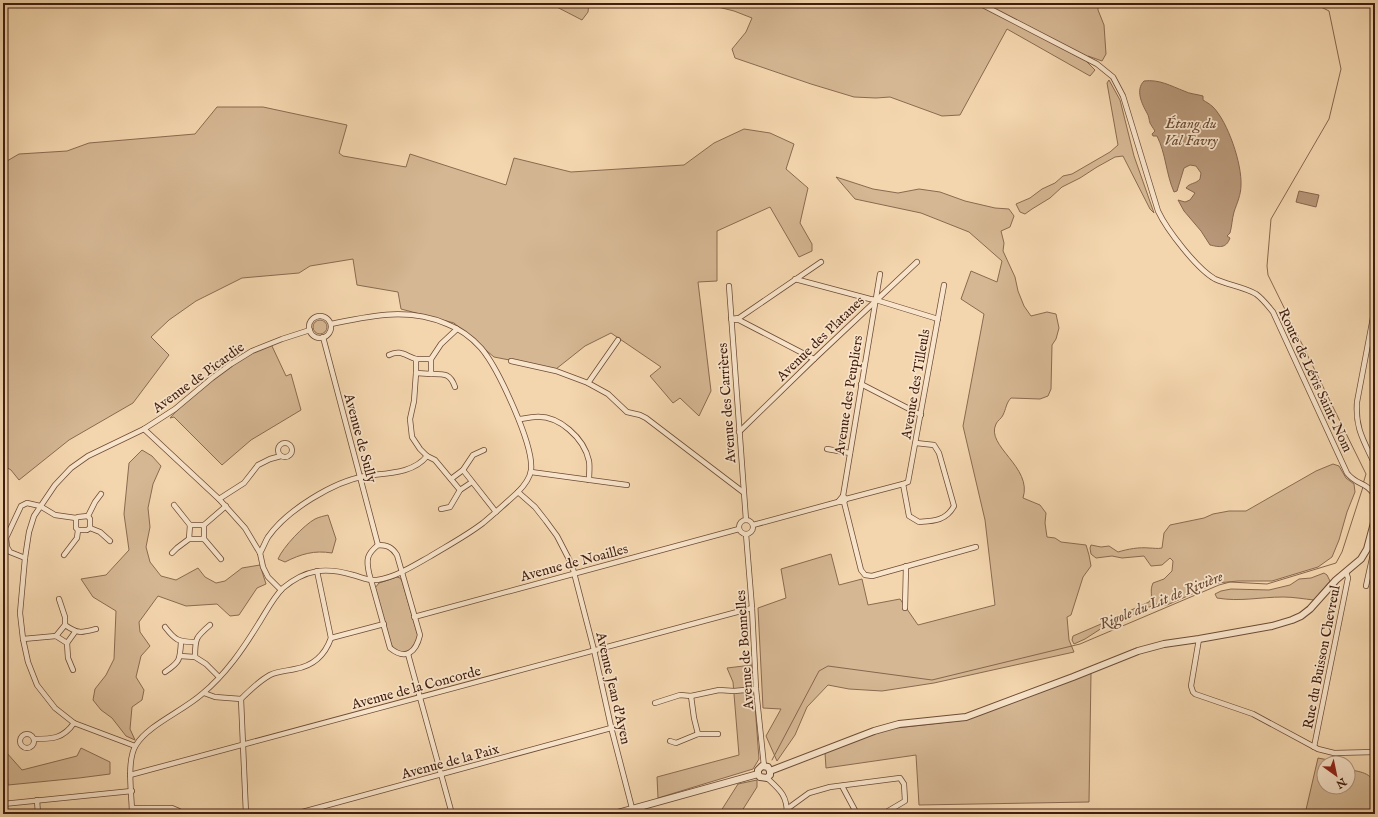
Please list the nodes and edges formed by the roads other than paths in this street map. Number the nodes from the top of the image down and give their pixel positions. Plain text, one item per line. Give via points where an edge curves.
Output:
1 (979, 3) edge
2 (821, 262) dead end
3 (917, 262) dead end
4 (880, 274) dead end
5 (795, 279) junction
6 (944, 285) dead end
7 (729, 286) dead end
8 (876, 300) junction
9 (1375, 306) edge
10 (731, 319) junction
11 (938, 319) junction
12 (331, 324) junction
13 (457, 329) junction
14 (310, 330) junction
15 (323, 337) junction
16 (618, 340) dead end
17 (389, 355) dead end
18 (416, 359) junction
19 (431, 359) junction
20 (814, 359) junction
21 (511, 361) dead end
22 (416, 373) junction
23 (431, 374) junction
24 (588, 383) junction
25 (861, 384) junction
26 (455, 387) dead end
27 (921, 415) junction
28 (519, 420) junction
29 (144, 429) junction
30 (739, 432) junction
31 (916, 443) junction
32 (827, 449) dead end
33 (484, 450) dead end
34 (850, 453) junction
35 (281, 456) dead end
36 (427, 456) junction
37 (1375, 465) edge
38 (463, 470) junction
39 (531, 472) junction
40 (360, 478) junction
41 (451, 479) junction
42 (589, 480) junction
43 (472, 482) junction
44 (903, 484) junction
45 (627, 485) dead end
46 (460, 490) junction
47 (518, 492) junction
48 (743, 492) junction
49 (101, 494) dead end
50 (1375, 496) edge
51 (219, 499) junction
52 (843, 500) junction
53 (174, 505) dead end
54 (40, 506) junction
55 (226, 506) junction
56 (442, 510) dead end
57 (496, 512) junction
58 (88, 516) junction
59 (76, 518) junction
60 (1375, 519) edge
61 (746, 520) junction
62 (190, 525) junction
63 (204, 525) junction
64 (753, 525) junction
65 (1373, 526) edge
66 (90, 528) junction
67 (739, 529) junction
68 (78, 530) junction
69 (746, 534) junction
70 (190, 539) junction
71 (204, 539) junction
72 (110, 541) dead end
73 (378, 545) junction
74 (1375, 545) edge
75 (976, 547) dead end
76 (172, 553) dead end
77 (260, 553) junction
78 (64, 555) dead end
79 (25, 558) junction
80 (220, 559) dead end
81 (906, 566) junction
82 (317, 571) junction
83 (402, 572) junction
84 (1346, 572) junction
85 (574, 573) junction
86 (372, 580) junction
87 (1366, 586) dead end
88 (281, 590) junction
89 (59, 599) dead end
90 (752, 608) junction
91 (905, 608) dead end
92 (414, 617) junction
93 (384, 624) junction
94 (65, 625) junction
95 (210, 625) dead end
96 (165, 627) dead end
97 (96, 629) dead end
98 (75, 632) junction
99 (56, 636) junction
100 (331, 638) junction
101 (23, 639) junction
102 (1199, 639) junction
103 (181, 642) junction
104 (195, 642) junction
105 (66, 643) junction
106 (594, 650) junction
107 (408, 654) junction
108 (180, 656) junction
109 (195, 657) junction
110 (73, 670) dead end
111 (165, 672) dead end
112 (219, 678) junction
113 (756, 689) junction
114 (204, 693) junction
115 (691, 696) junction
116 (420, 697) junction
117 (241, 699) junction
118 (655, 703) dead end
119 (74, 723) junction
120 (611, 728) junction
121 (698, 734) junction
122 (718, 734) dead end
123 (34, 740) dead end
124 (670, 741) dead end
125 (244, 745) junction
126 (135, 746) junction
127 (1314, 747) junction
128 (1375, 752) edge
129 (764, 766) junction
130 (770, 771) junction
131 (441, 774) junction
132 (758, 774) junction
133 (130, 775) junction
134 (767, 778) junction
135 (842, 786) junction
136 (132, 791) junction
137 (37, 800) junction
138 (3, 804) edge
139 (132, 808) junction
140 (632, 808) junction
141 (787, 812) edge
142 (38, 814) edge
143 (132, 814) edge
144 (181, 814) edge
145 (246, 814) edge
146 (295, 814) edge
147 (452, 814) edge
148 (614, 814) edge
149 (857, 814) edge
150 (883, 814) edge

1 - 50 street, Route de Lévis Saint-Nom via 1097,64 1113,77 1125,101 1158,211 1166,227 1200,266 1215,278 1256,295 1273,312 1347,473 1352,480 1367,486
2 - 5 street
3 - 8 street, Avenue des Platanes
4 - 8 street, Avenue des Peupliers
5 - 8 street
5 - 10 street via 739,318
6 - 11 street, Avenue des Tilleuls
7 - 10 street, Avenue des Carrières
8 - 11 street
8 - 20 street, Avenue des Platanes
8 - 25 street, Avenue des Peupliers
9 - 37 street via 1356,414 1360,433
10 - 20 street via 739,320
10 - 30 street, Avenue des Carrières
11 - 27 street, Avenue des Tilleuls
12 - 13 street via 393,314 429,318
12 - 14 street via 325,317 316,317 312,320
12 - 15 street via 328,334
13 - 19 street via 441,344
13 - 28 street via 474,341 487,356
14 - 15 street via 316,336
14 - 29 street, Avenue de Picardie via 282,338 247,354 212,378 175,409
15 - 40 street, Avenue de Sully
16 - 24 street
17 - 18 street via 401,352
18 - 19 street
18 - 22 street
19 - 23 street
20 - 30 street, Avenue des Platanes
21 - 24 street via 556,370
22 - 23 street
22 - 36 street via 410,429 412,437
23 - 26 street via 445,374
24 - 48 street via 608,394 626,412 646,418
25 - 27 street
25 - 34 street, Avenue des Peupliers
27 - 31 street, Avenue des Tilleuls
28 - 39 street via 531,462
28 - 42 street via 536,416 551,419 574,433 584,446 589,462
29 - 51 street
29 - 54 street, Avenue de Picardie via 88,456 70,468
30 - 48 street, Avenue des Carrières
31 - 44 street, Avenue des Tilleuls via 909,479
31 - 44 street via 934,445 939,453 954,506 939,520 919,522 909,516
32 - 34 street
33 - 38 street via 473,455
34 - 52 street, Avenue des Peupliers
35 - 51 street via 270,458 258,465 244,483
36 - 40 street via 410,469
36 - 41 street via 435,460
38 - 41 street
38 - 43 street
39 - 42 street
39 - 47 street via 524,487
40 - 73 street, Avenue de Sully
40 - 77 street via 334,487 304,504 272,532
41 - 46 street
42 - 45 street
43 - 46 street
43 - 57 street
44 - 52 street
46 - 56 street via 450,507
47 - 57 street
47 - 85 street, Avenue Jean d'Ayen via 535,507 557,536
48 - 61 street, Avenue des Carrières
49 - 58 street
51 - 55 street
52 - 64 street
52 - 81 street via 861,570 865,575 872,576
53 - 62 street
54 - 59 street via 55,515
54 - 79 street, Avenue de Picardie via 29,532
54 - 79 street via 27,503 20,506 6,538 10,552
55 - 63 street
55 - 77 street via 245,528
57 - 83 street via 462,537
58 - 59 street
58 - 66 street
59 - 68 street
60 - 65 street
61 - 64 street via 750,520
61 - 67 street via 740,523
62 - 63 street
62 - 70 street
63 - 71 street
64 - 69 street
65 - 84 street via 1364,556
66 - 68 street
66 - 72 street via 100,532
67 - 69 street
67 - 85 street, Avenue de Noailles
68 - 78 street via 77,538
69 - 90 street, Avenue de Bonnelles
70 - 71 street
70 - 76 street
71 - 80 street
73 - 83 street via 394,550
73 - 86 street via 369,554 367,562
74 - 87 street
75 - 81 street
77 - 88 street via 268,577
79 - 101 street, Avenue de Picardie via 20,613
81 - 91 street
82 - 86 street via 331,570
82 - 88 street via 301,576
82 - 100 street
83 - 86 street
83 - 92 street
84 - 102 street via 1301,616 1272,626
84 - 127 street, Rue du Buisson Chevreul via 1348,578
85 - 92 street, Avenue de Noailles
85 - 106 street, Avenue Jean d'Ayen
86 - 93 street
88 - 112 street via 244,646
89 - 94 street
90 - 106 street, Avenue de la Concorde
90 - 113 street, Avenue de Bonnelles
92 - 107 street via 420,635 414,650
93 - 100 street
93 - 107 street via 390,648 401,654
94 - 98 street
94 - 99 street
95 - 104 street
96 - 103 street
97 - 98 street
98 - 105 street
99 - 101 street
99 - 105 street
100 - 117 street via 328,647 314,662 271,674
101 - 119 street, Avenue de Picardie via 37,685 55,708
102 - 127 street via 1191,686 1195,694 1253,714
102 - 130 street via 1138,651 966,716 899,724 874,730
103 - 104 street
103 - 108 street
104 - 109 street
105 - 110 street
106 - 116 street, Avenue de la Concorde
106 - 120 street, Avenue Jean d'Ayen
107 - 116 street
108 - 109 street
108 - 111 street via 176,664
109 - 112 street
112 - 114 street
113 - 115 street via 718,690
113 - 129 street, Avenue de Bonnelles
114 - 117 street via 215,697
114 - 126 street via 149,731
115 - 118 street via 680,695
115 - 121 street
116 - 125 street, Avenue de la Concorde
116 - 131 street
117 - 125 street
119 - 123 street via 58,737
119 - 126 street, Avenue de Picardie
120 - 131 street, Avenue de la Paix
120 - 140 street, Avenue Jean d'Ayen
121 - 122 street
121 - 124 street via 676,743
125 - 133 street, Avenue de la Concorde
125 - 145 street
126 - 133 street via 130,760
127 - 128 street via 1334,753
129 - 130 street
129 - 132 street via 759,768
130 - 134 street
131 - 146 street, Avenue de la Paix
131 - 147 street
132 - 134 street
132 - 140 street
133 - 136 street
134 - 141 street via 783,793
135 - 141 street via 809,794
135 - 149 street
135 - 150 street via 900,778 904,784 905,801
136 - 137 street
136 - 139 street
137 - 138 street
137 - 142 street
139 - 143 street
139 - 144 street via 172,808
140 - 148 street

